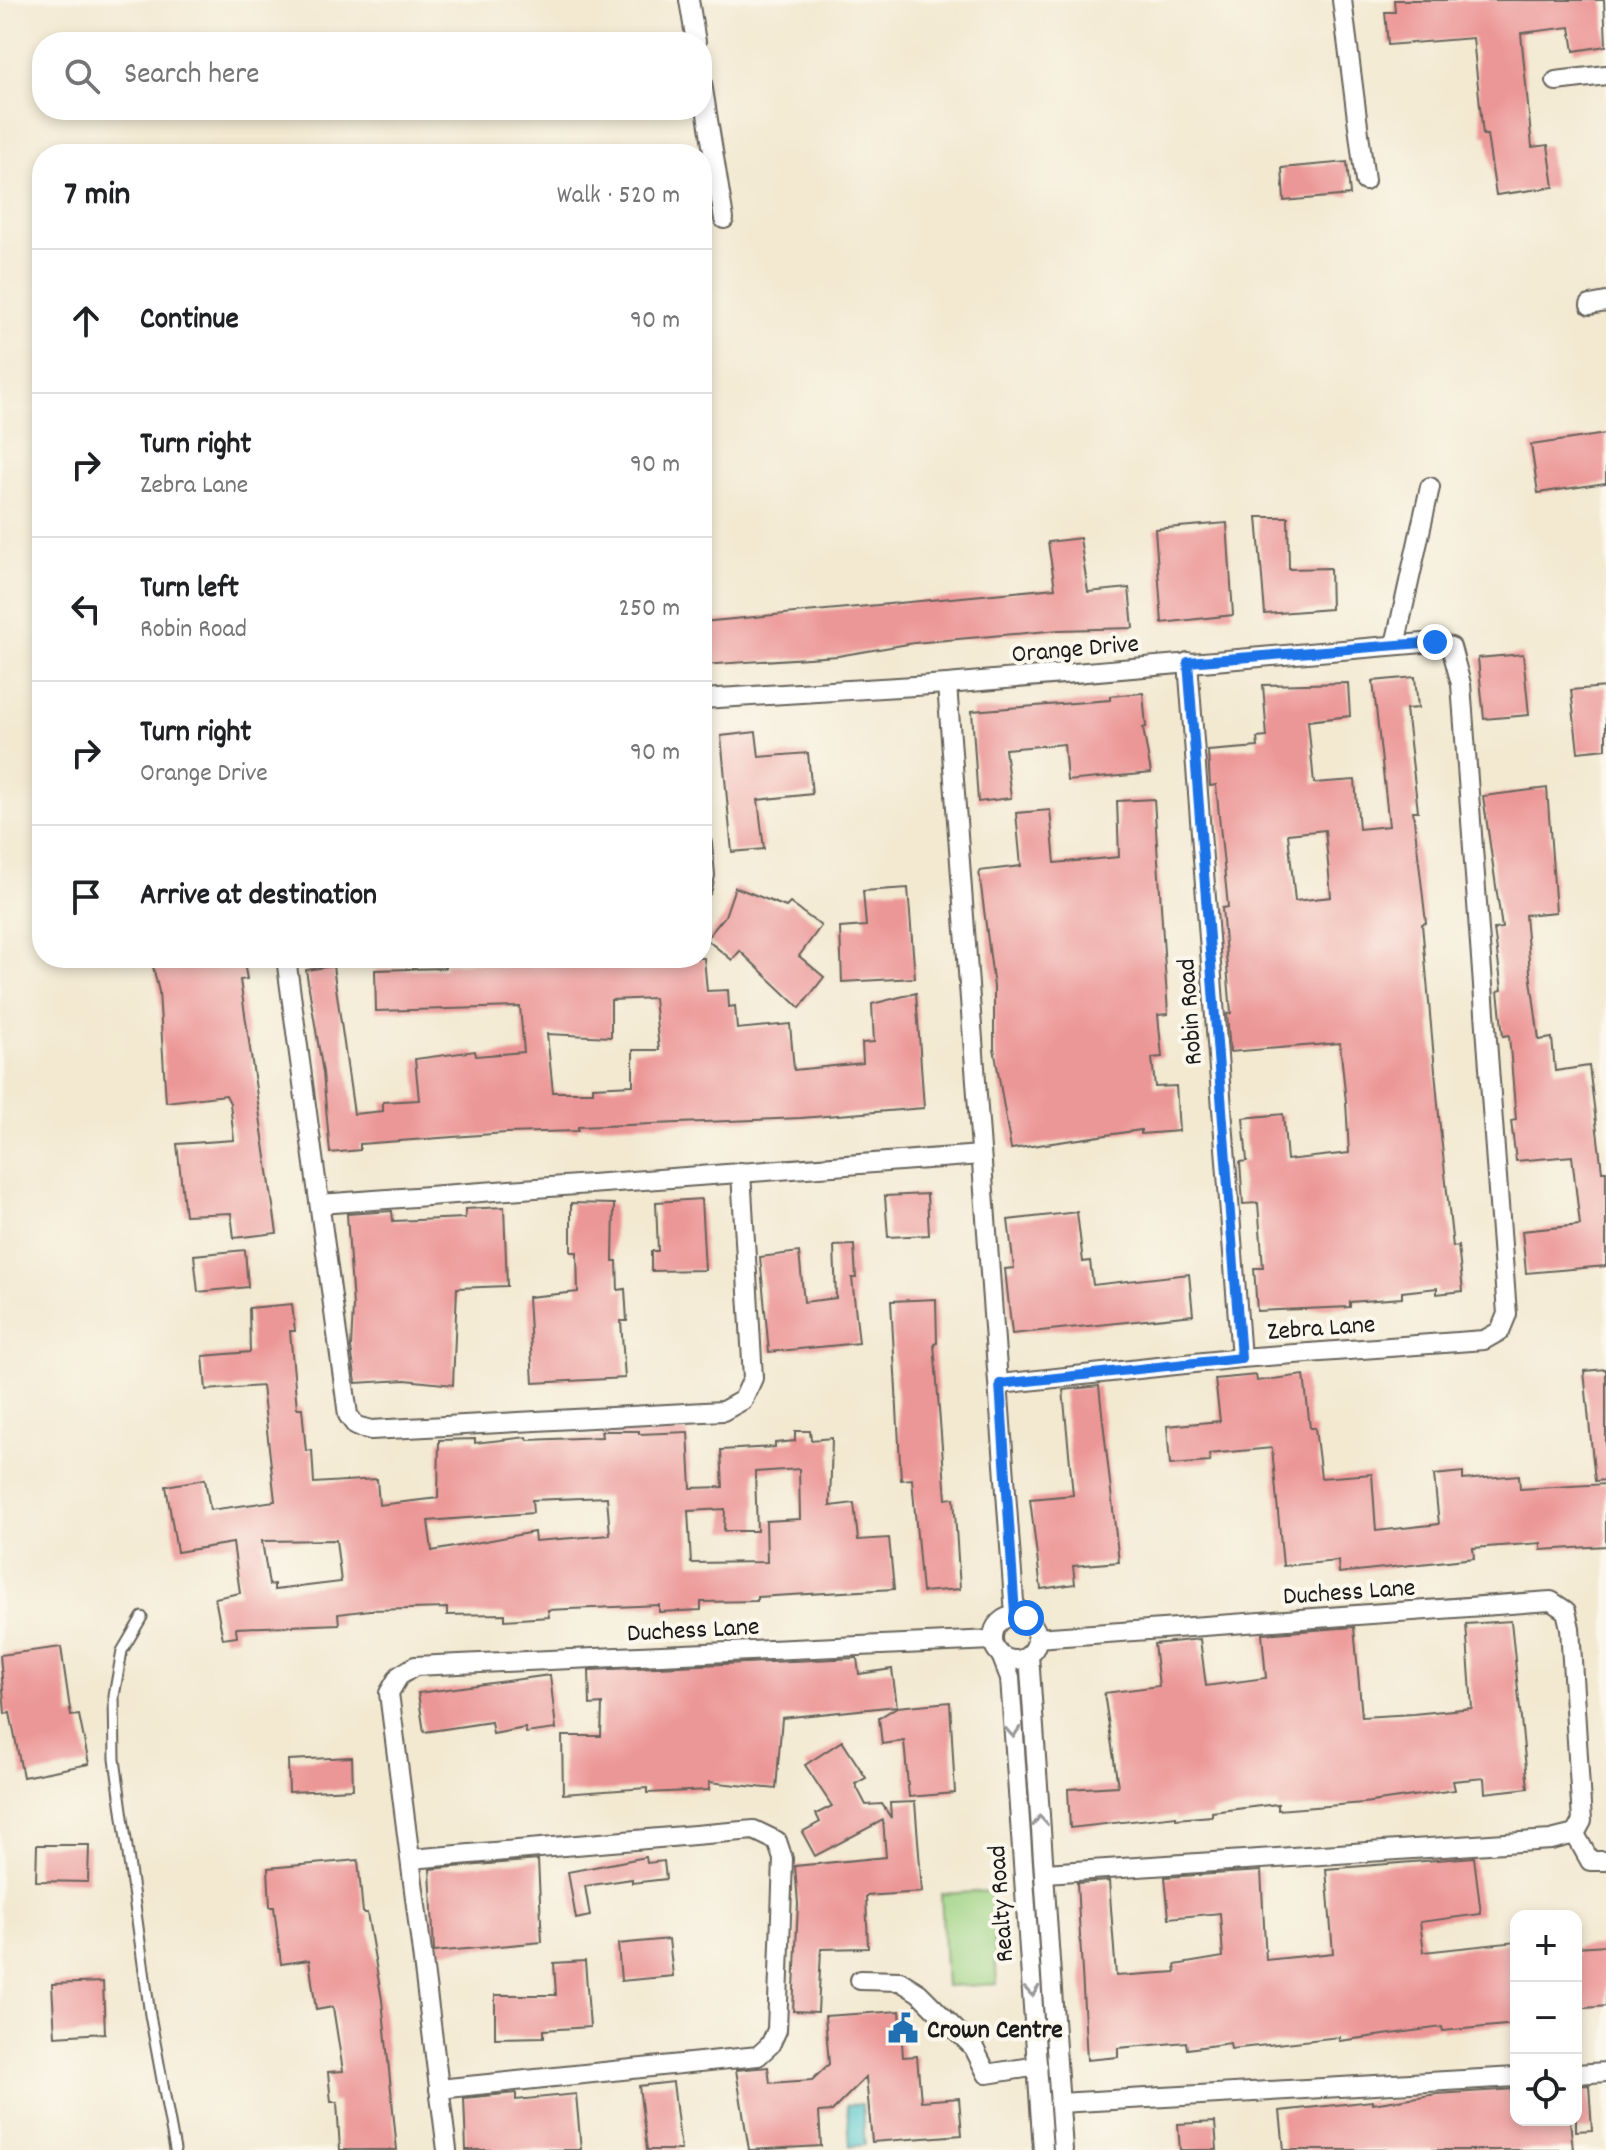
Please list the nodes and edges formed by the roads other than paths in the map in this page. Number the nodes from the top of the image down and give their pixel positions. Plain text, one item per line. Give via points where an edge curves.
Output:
1 (689, 0) edge
2 (1342, 0) edge
3 (694, 32) edge
4 (1606, 75) edge
5 (1556, 81) dead end
6 (708, 120) edge
7 (712, 144) edge
8 (712, 145) edge
9 (1365, 181) dead end
10 (724, 219) dead end
11 (1430, 487) dead end
12 (1395, 645) junction
13 (1188, 662) junction
14 (947, 684) junction
15 (712, 698) edge
16 (287, 968) edge
17 (981, 1155) junction
18 (741, 1172) junction
19 (320, 1204) junction
20 (1500, 1331) joint
21 (1241, 1358) junction
22 (1000, 1384) junction
23 (1015, 1615) junction
24 (142, 1617) dead end
25 (1033, 1646) junction
26 (997, 1648) junction
27 (1575, 1834) junction
28 (411, 1859) junction
29 (1606, 1861) edge
30 (1045, 1873) junction
31 (860, 1980) dead end
32 (1038, 2066) junction
33 (1606, 2072) edge
34 (1582, 2074) edge
35 (1510, 2077) edge
36 (439, 2089) junction
37 (1059, 2103) junction
38 (175, 2150) edge
39 (447, 2150) edge
40 (1043, 2150) edge
41 (1063, 2150) edge

1 - 3 street
2 - 9 street
4 - 5 street
6 - 7 street
8 - 10 street
11 - 12 street
12 - 13 street, Orange Drive
12 - 20 street, Orange Drive via 1435,642 1451,647 1461,684 1507,1314
13 - 14 street, Orange Drive
13 - 21 street, Robin Road
14 - 15 street, Orange Drive
14 - 17 street
16 - 19 street
17 - 18 street
17 - 22 street
18 - 19 street
18 - 19 street via 753,1378 743,1400 723,1411 371,1430 356,1426 348,1415
20 - 21 street, Zebra Lane via 1484,1340
21 - 22 street, Zebra Lane
22 - 23 street
23 - 25 street via 1035,1627
23 - 26 street via 995,1628
24 - 38 lane via 122,1651 114,1696 115,1759 150,2015
25 - 26 street via 1016,1660
25 - 27 street, Duchess Lane via 1551,1601 1566,1611 1570,1628 1582,1821
30 -> 25 street, Realty Road
26 - 28 street, Duchess Lane via 415,1666 399,1676 389,1693
26 -> 32 street, Realty Road via 1010,1678
27 - 29 street via 1590,1861
27 - 30 street via 1551,1840
28 - 36 street
28 - 36 street via 754,1830 777,1841 783,1859 777,2030 758,2056
30 - 37 street, Realty Road
31 - 32 street via 900,1981 919,1993 974,2048 987,2074
32 - 40 street, Realty Road
33 - 34 street
35 - 37 street
36 - 39 street
37 - 41 street, Realty Road

